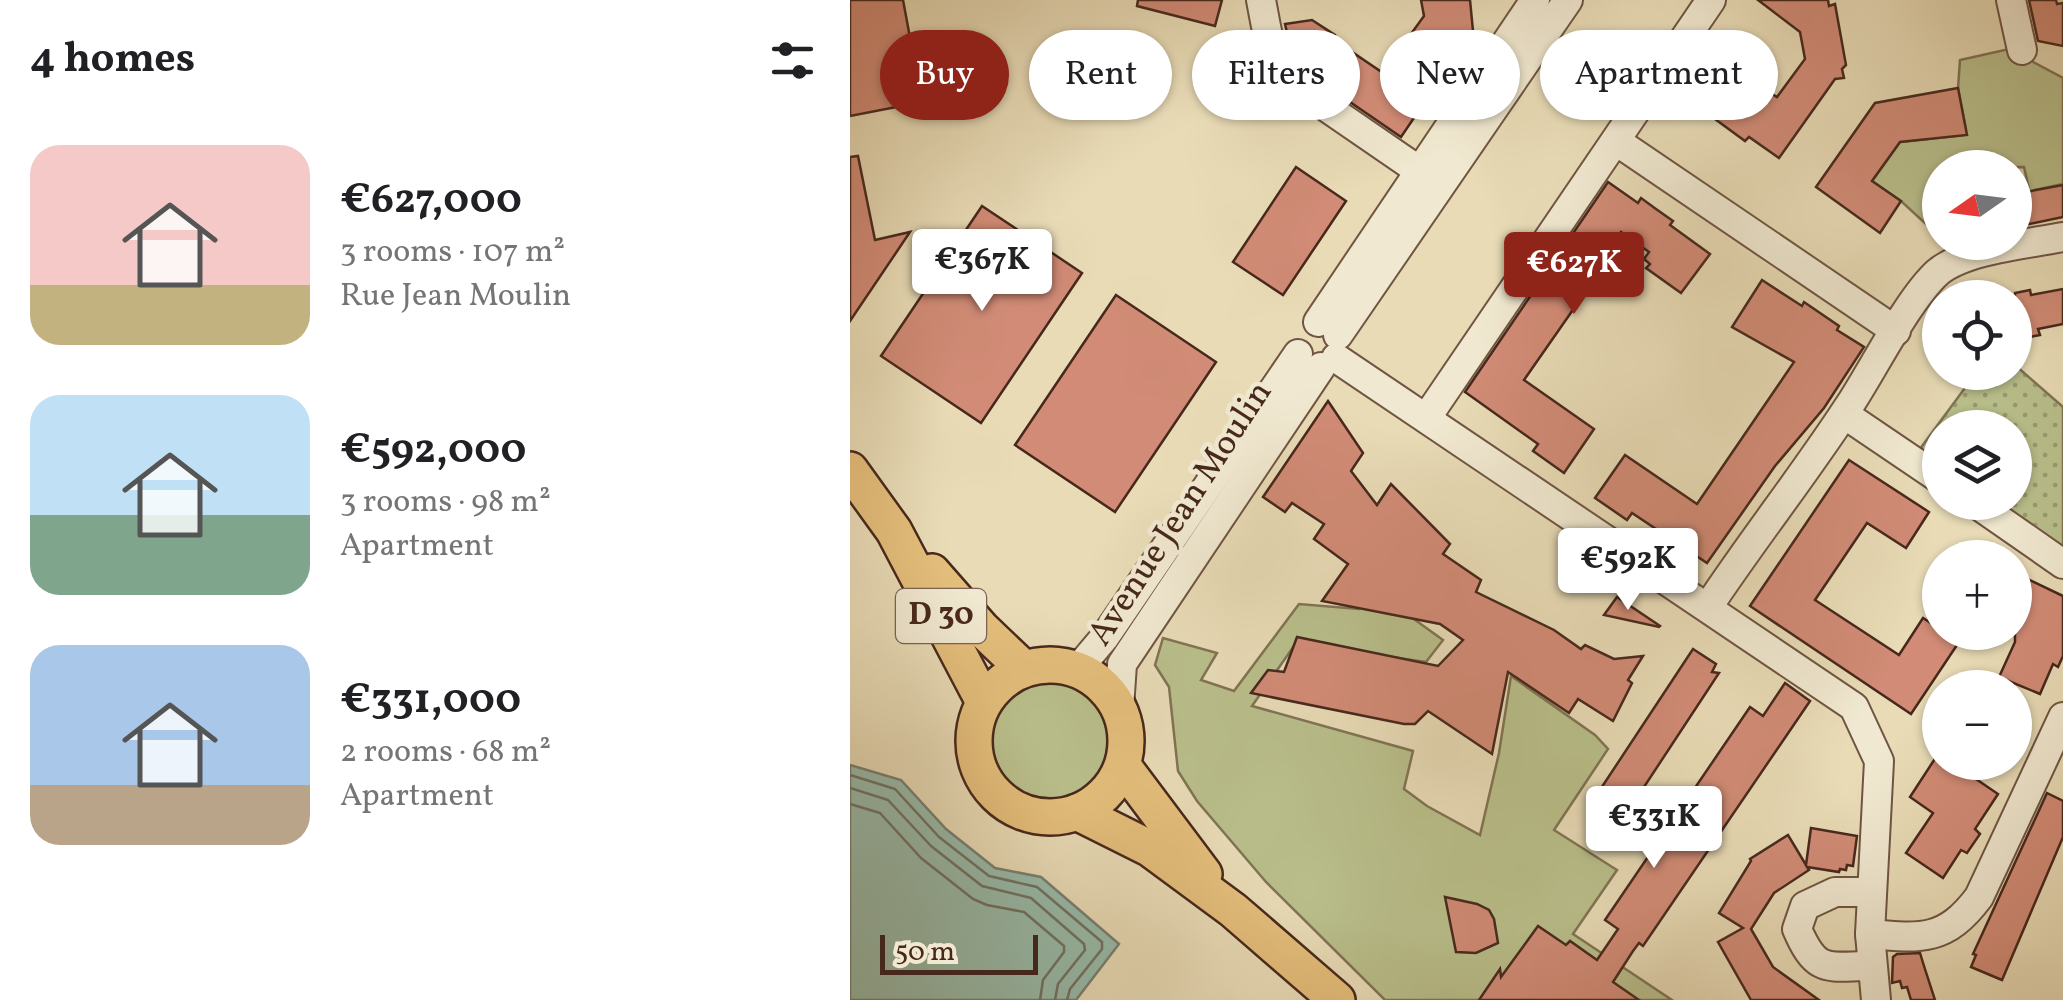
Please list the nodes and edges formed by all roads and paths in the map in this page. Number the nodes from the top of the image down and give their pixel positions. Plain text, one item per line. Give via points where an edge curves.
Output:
1 (1261, 0) edge
2 (1535, 0) edge
3 (1711, 0) edge
4 (2011, 0) edge
5 (1565, 1) edge
6 (2022, 50) dead end
7 (1616, 141) junction
8 (1420, 172) junction
9 (2063, 237) edge
10 (1896, 332) junction
11 (1322, 347) junction
12 (1844, 414) junction
13 (1427, 417) junction
14 (1922, 467) edge
15 (850, 470) edge
16 (2000, 520) edge
17 (894, 531) junction
18 (2063, 564) edge
19 (1708, 608) junction
20 (1024, 669) junction
21 (1077, 670) junction
22 (984, 702) junction
23 (1119, 708) junction
24 (2063, 717) edge
25 (1122, 766) junction
26 (1077, 812) junction
27 (1872, 892) junction
28 (1233, 910) junction
29 (1870, 934) junction
30 (1872, 966) junction
31 (1338, 1000) edge
32 (1876, 1000) edge

1 - 8 street via 1272,52 1290,82
2 - 8 street, Avenue Jean Moulin
3 - 7 street
4 - 6 street
5 - 11 street, Avenue Jean Moulin
7 - 10 street
7 - 13 street
8 - 11 street, Avenue Jean Moulin
9 - 10 street via 1951,264 1920,294
10 - 12 street
11 - 13 street
11 - 21 street, Avenue Jean Moulin
11 - 23 street, Avenue Jean Moulin via 1122,664
12 - 14 street
12 - 19 street
13 - 19 street
15 - 17 main road, D 30
16 - 18 street
17 - 20 main road, D 30
17 - 22 main road, D 30
19 - 27 street via 1854,708 1878,760
20 - 21 main road via 1051,664
20 - 22 main road
21 - 23 main road via 1102,684
22 - 26 main road via 974,750 995,795 1040,817
23 - 25 main road via 1126,736
24 - 29 street via 1961,921 1914,939
25 - 26 main road via 1108,792
25 - 28 main road
26 - 28 main road via 1149,848
27 - 29 street
27 - 30 street via 1835,892 1805,906 1796,929 1808,954 1827,968
28 - 31 main road
29 - 30 street
30 - 32 street

